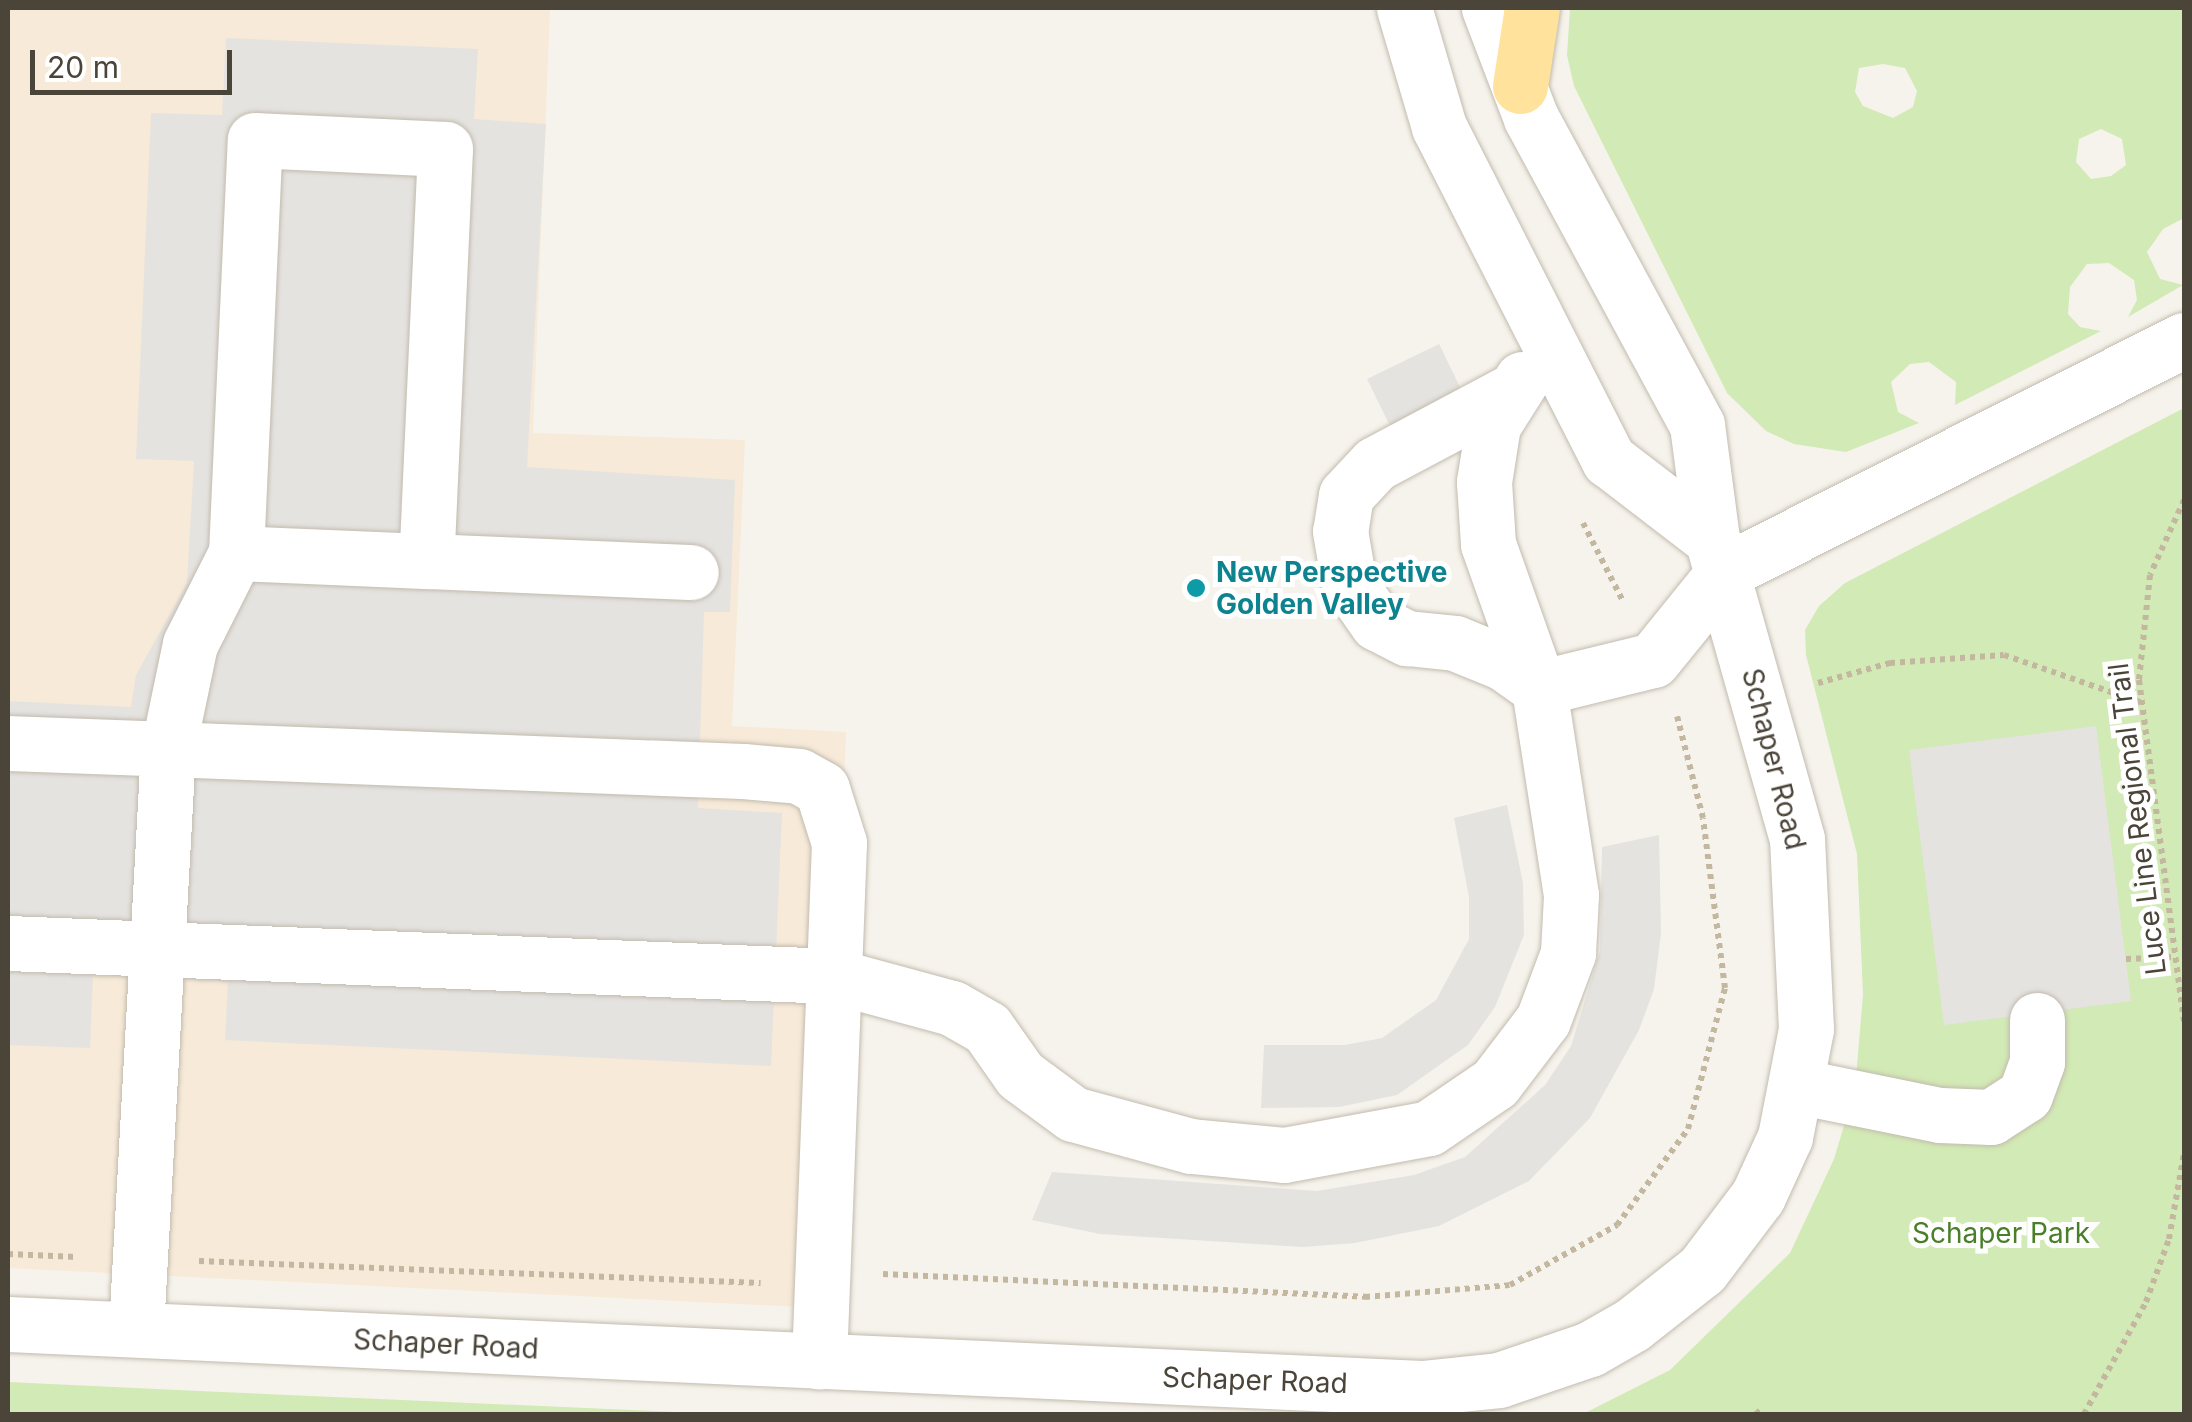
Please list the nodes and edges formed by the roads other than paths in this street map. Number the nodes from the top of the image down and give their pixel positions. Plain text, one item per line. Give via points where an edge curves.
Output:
1 (1404, 8) edge
2 (1489, 8) edge
3 (1532, 8) edge
4 (1520, 86) junction
5 (2184, 340) edge
6 (1548, 341) junction
7 (1514, 390) junction
8 (236, 552) junction
9 (1719, 555) junction
10 (426, 562) junction
11 (691, 572) dead end
12 (1540, 688) junction
13 (8, 743) edge
14 (168, 749) junction
15 (8, 943) edge
16 (158, 949) junction
17 (834, 976) junction
18 (2037, 1020) dead end
19 (1797, 1086) junction
20 (8, 1324) edge
21 (136, 1329) junction
22 (819, 1362) junction

1 - 6 street via 1439,127
2 - 4 street, Schaper Road
3 - 4 main road
4 - 9 street, Schaper Road via 1544,145 1696,426
5 - 9 street
6 - 7 street
6 - 9 street via 1610,460
7 - 12 street via 1490,444 1484,482 1488,544
7 - 12 street via 1376,464 1346,495 1340,530 1349,582 1377,623 1407,638 1455,643 1504,663
8 - 10 street
8 - 10 street via 255,140 446,148
8 - 14 street via 190,644
9 - 12 street via 1653,660
9 - 19 street, Schaper Road via 1798,839 1807,993
10 - 11 street
12 - 17 street via 1571,895 1568,953 1543,1020 1494,1083 1430,1128 1284,1155 1191,1146 1073,1114 1020,1076 988,1028 952,1008
13 - 14 street
14 - 16 street
14 - 17 street via 799,776 822,789 836,828
15 - 16 street
16 - 17 street
16 - 21 street
17 - 22 street
18 - 19 street via 2037,1062 2025,1095 1990,1117 1940,1115
19 - 22 street, Schaper Road via 1786,1137 1758,1196 1702,1270 1632,1326 1499,1380 1422,1388
20 - 21 street, Schaper Road
21 - 22 street, Schaper Road

